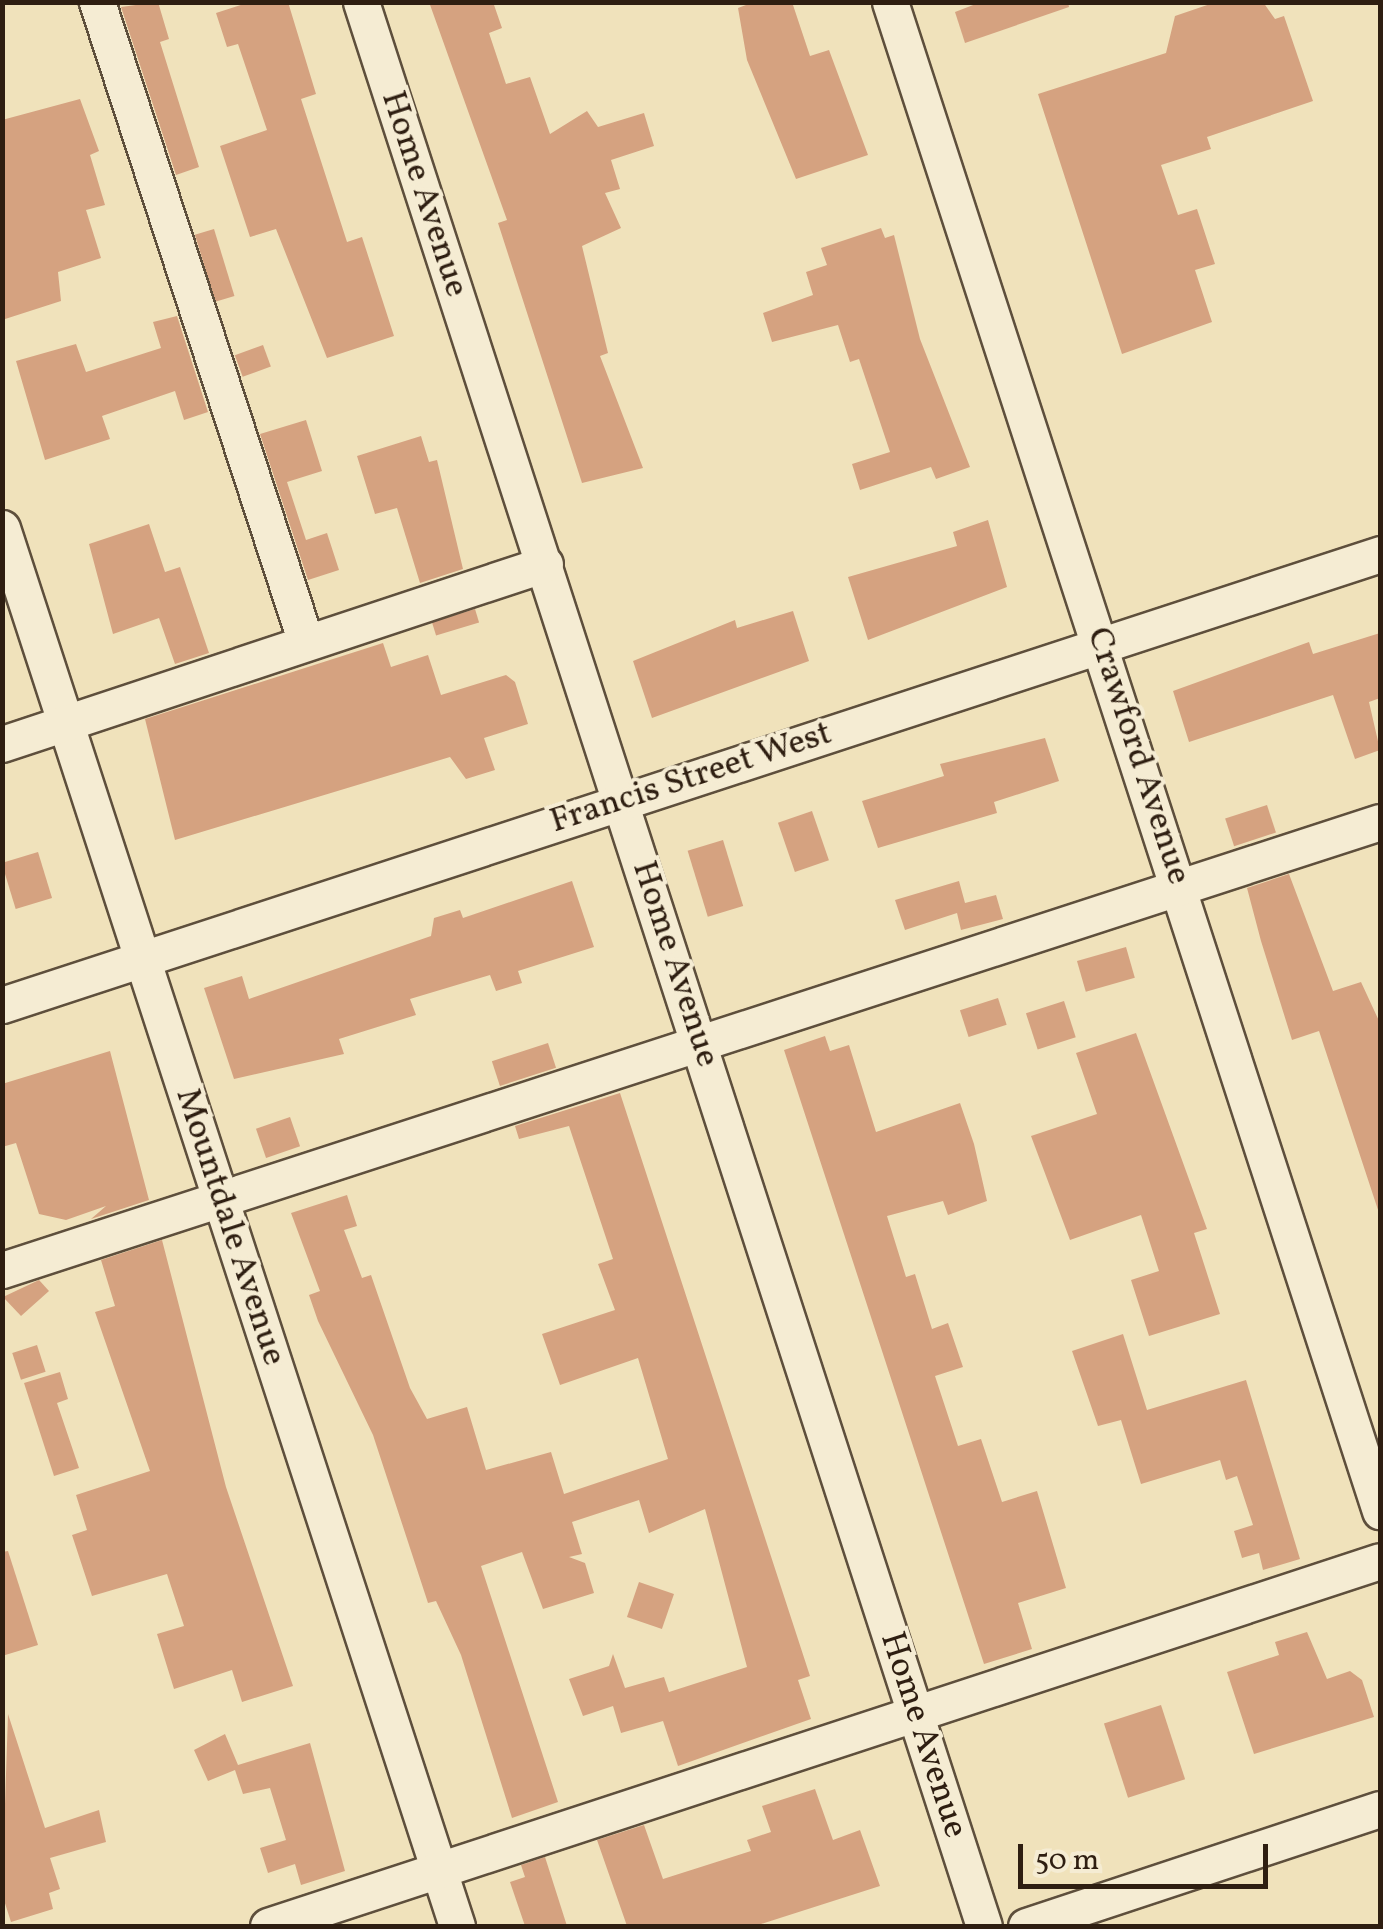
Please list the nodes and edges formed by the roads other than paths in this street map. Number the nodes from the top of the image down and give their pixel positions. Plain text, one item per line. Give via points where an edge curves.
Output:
1 (97, 2) edge
2 (361, 2) edge
3 (890, 2) edge
4 (2, 528) edge
5 (1380, 554) edge
6 (546, 564) junction
7 (306, 643) junction
8 (1102, 646) junction
9 (66, 722) junction
10 (2, 744) edge
11 (622, 798) junction
12 (1380, 822) edge
13 (1180, 888) junction
14 (143, 960) junction
15 (2, 1005) edge
16 (701, 1043) junction
17 (220, 1199) junction
18 (2, 1270) edge
19 (1380, 1511) edge
20 (1380, 1561) edge
21 (917, 1715) junction
22 (1380, 1809) edge
23 (438, 1870) junction
24 (268, 1926) edge
25 (456, 1926) edge
26 (984, 1926) edge
27 (1026, 1926) edge

1 - 7 street
2 - 6 street, Home Avenue
3 - 8 street, Crawford Avenue
4 - 9 street, Mountdale Avenue
5 - 8 street, Francis Street West
6 - 7 street
6 - 11 street, Home Avenue
7 - 9 street
8 - 11 street, Francis Street West
8 - 13 street, Crawford Avenue
9 - 10 street
9 - 14 street, Mountdale Avenue
11 - 14 street, Francis Street West
11 - 16 street, Home Avenue
12 - 13 street
13 - 16 street
13 - 19 street, Crawford Avenue
14 - 15 street, Francis Street West
14 - 17 street, Mountdale Avenue
16 - 17 street
16 - 21 street, Home Avenue
17 - 18 street
17 - 23 street, Mountdale Avenue
20 - 21 street
21 - 23 street
21 - 26 street, Home Avenue
22 - 27 street
23 - 24 street
23 - 25 street, Mountdale Avenue

